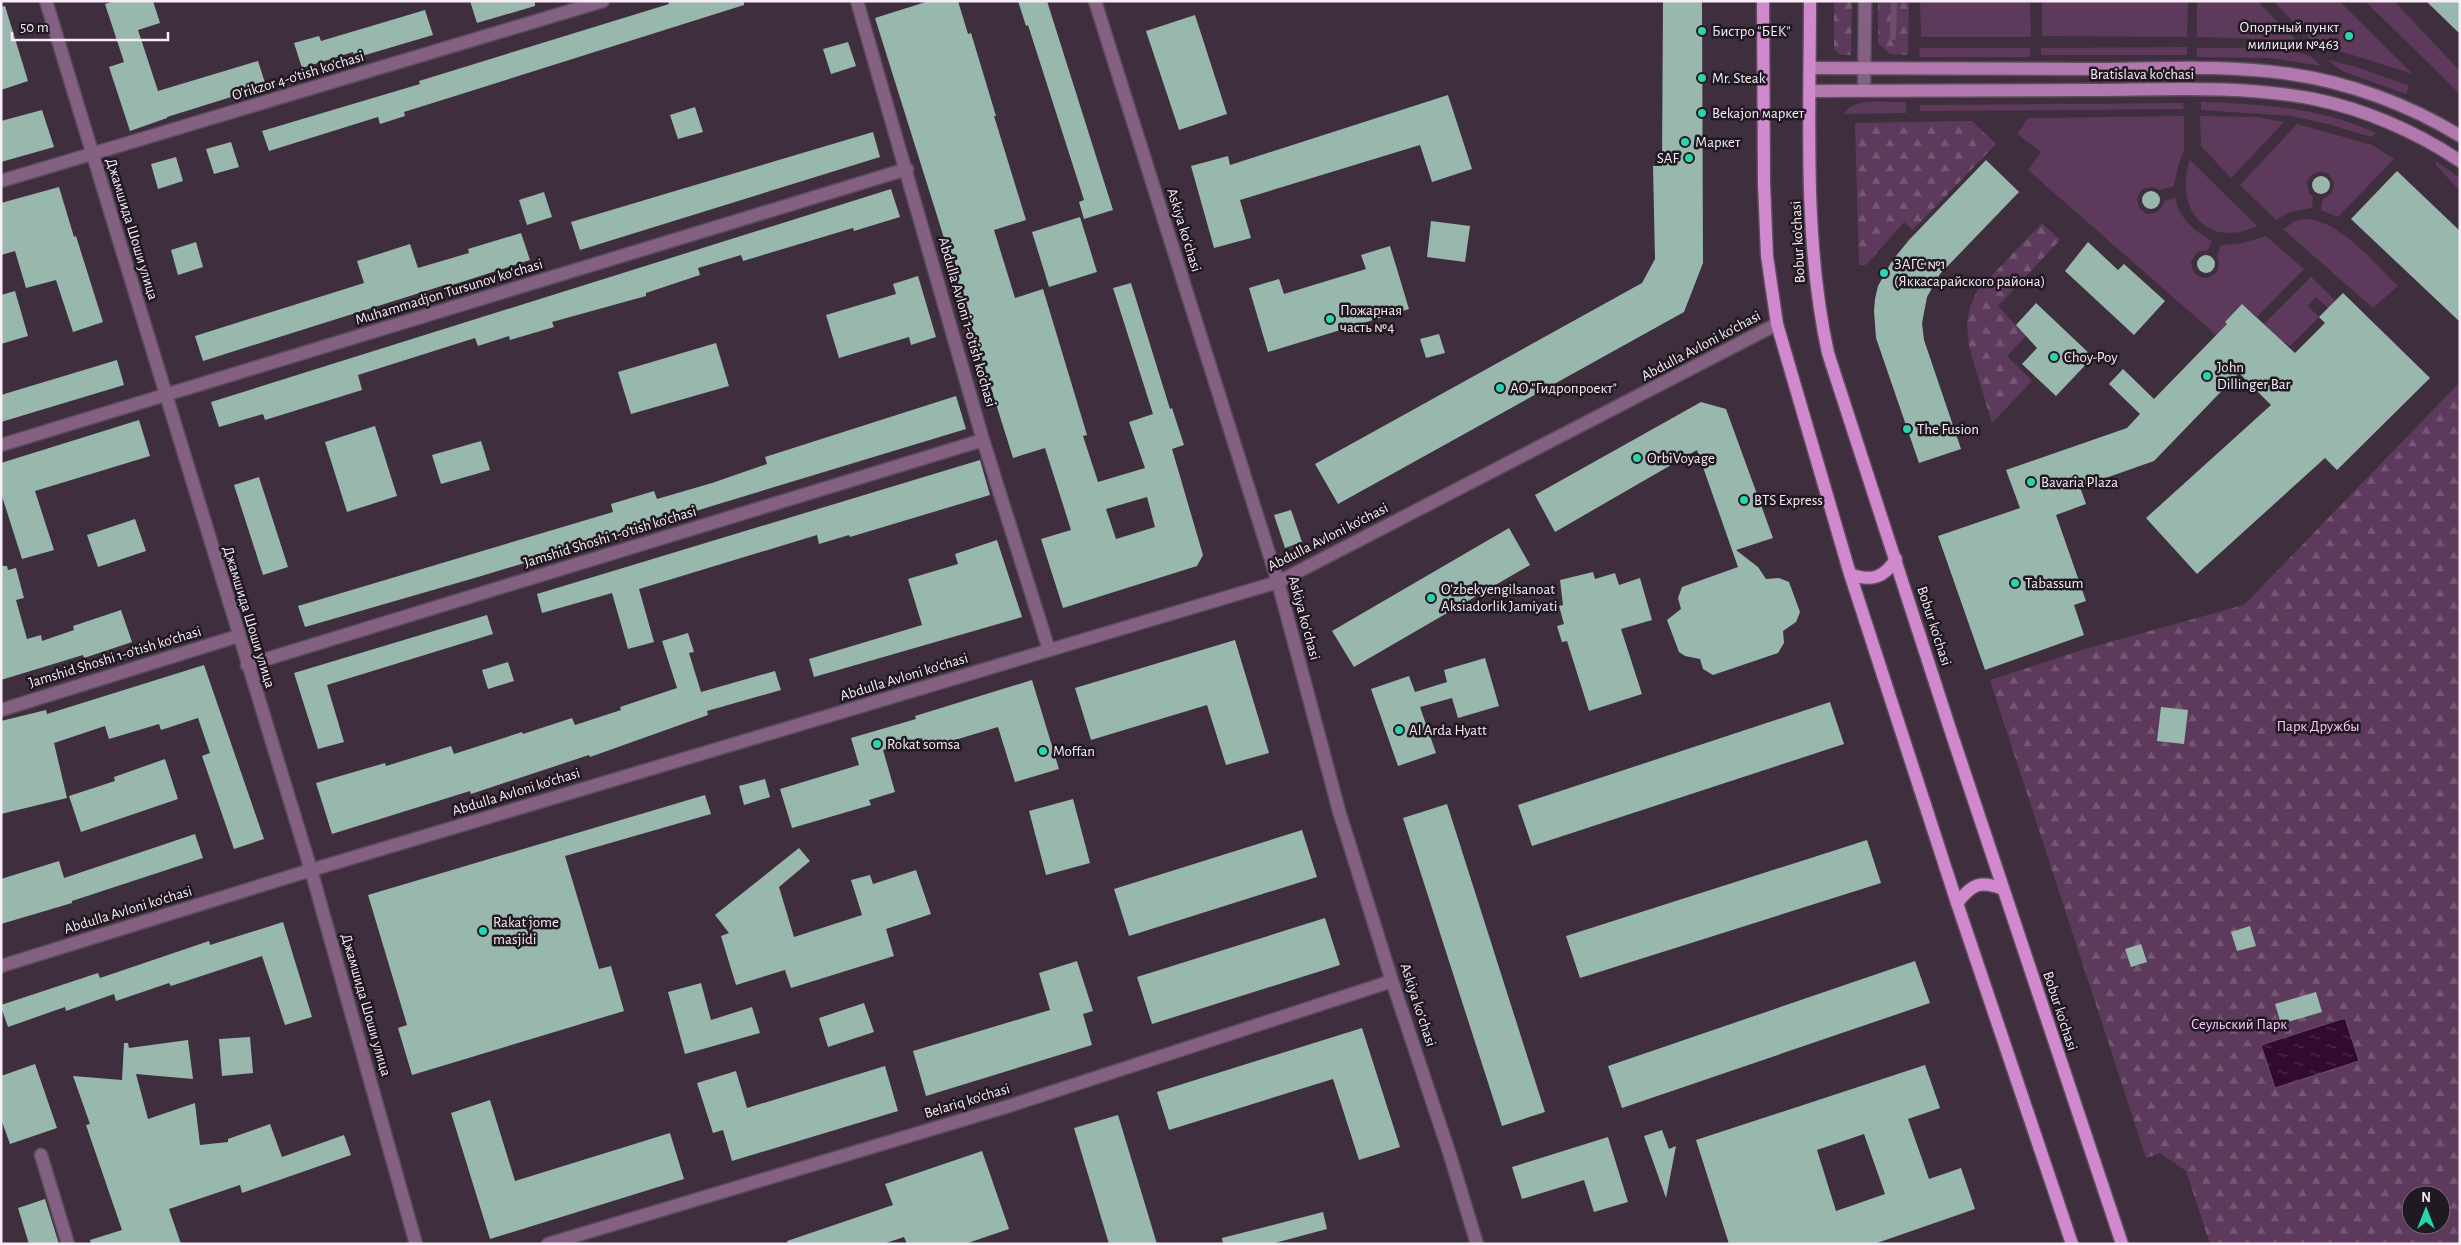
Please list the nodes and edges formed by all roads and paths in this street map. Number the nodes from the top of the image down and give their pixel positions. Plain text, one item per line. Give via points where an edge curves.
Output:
1 (46, 1) edge
2 (603, 1) edge
3 (857, 1) edge
4 (1095, 1) edge
5 (1763, 1) edge
6 (1810, 1) edge
7 (1865, 1) edge
8 (1810, 68) junction
9 (1864, 69) junction
10 (1864, 90) junction
11 (1810, 91) junction
12 (2460, 136) edge
13 (92, 154) junction
14 (2460, 161) edge
15 (906, 169) junction
16 (1, 181) edge
17 (1777, 324) junction
18 (164, 396) junction
19 (983, 440) junction
20 (1, 445) edge
21 (1896, 559) junction
22 (1850, 574) junction
23 (1278, 582) junction
24 (238, 636) junction
25 (1049, 650) junction
26 (247, 665) junction
27 (1, 710) edge
28 (311, 870) junction
29 (2003, 890) junction
30 (1957, 903) junction
31 (1, 966) edge
32 (1392, 980) junction
33 (41, 1156) dead end
34 (68, 1244) edge
35 (416, 1244) edge
36 (548, 1244) edge
37 (1477, 1244) edge
38 (2072, 1244) edge
39 (2122, 1244) edge

1 - 13 street, Джамшида Шоши улица
2 - 13 street, O'rikzor 4-o'tish ko'chasi
3 - 15 street, Abdulla Avloni 1-o'tish ko'chasi
4 - 23 street, Askiya koʻchasi
5 - 17 main road, Bobur ko'chasi via 1766,238
6 - 8 main road, Bobur ko'chasi
7 - 9 street
8 - 9 main road, Bratislava ko'chasi
8 - 11 main road, Bobur ko'chasi
9 - 10 street
9 - 12 main road, Bratislava ko'chasi via 2193,68 2272,72 2346,86 2410,110
10 - 11 main road, Bratislava ko'chasi
10 - 14 main road, Bratislava ko'chasi via 2194,90 2286,94 2316,99 2369,115 2421,138
11 - 21 main road, Bobur ko'chasi via 1813,243 1823,328 1828,353
13 - 16 street, O'rikzor 4-o'tish ko'chasi
13 - 18 street, Джамшида Шоши улица
15 - 18 street, Muhammadjon Tursunov koʻchasi
15 - 19 street, Abdulla Avloni 1-o'tish ko'chasi
17 - 22 main road, Bobur ko'chasi
17 - 23 street, Abdulla Avloni ko'chasi
18 - 20 street, Muhammadjon Tursunov koʻchasi
18 - 24 street, Джамшида Шоши улица
19 - 25 street, Abdulla Avloni 1-o'tish ko'chasi
19 - 26 street, Jamshid Shoshi 1-o'tish ko'chasi
21 - 22 main road via 1888,571 1877,578 1863,579
21 - 29 main road, Bobur ko'chasi
22 - 30 main road, Bobur ko'chasi
23 - 25 street, Abdulla Avloni ko'chasi
23 - 32 street, Askiya koʻchasi via 1339,811
24 - 26 street, Джамшида Шоши улица
24 - 27 street, Jamshid Shoshi 1-o'tish ko'chasi
25 - 28 street, Abdulla Avloni ko'chasi
26 - 28 street, Джамшида Шоши улица
28 - 31 street, Abdulla Avloni ko'chasi
28 - 35 street, Джамшида Шоши улица
29 - 30 main road via 1990,884 1977,884
29 - 39 main road, Bobur ko'chasi
30 - 38 main road, Bobur ko'chasi
32 - 36 street, Belariq ko'chasi via 1009,1106
32 - 37 street, Askiya koʻchasi
33 - 34 street

